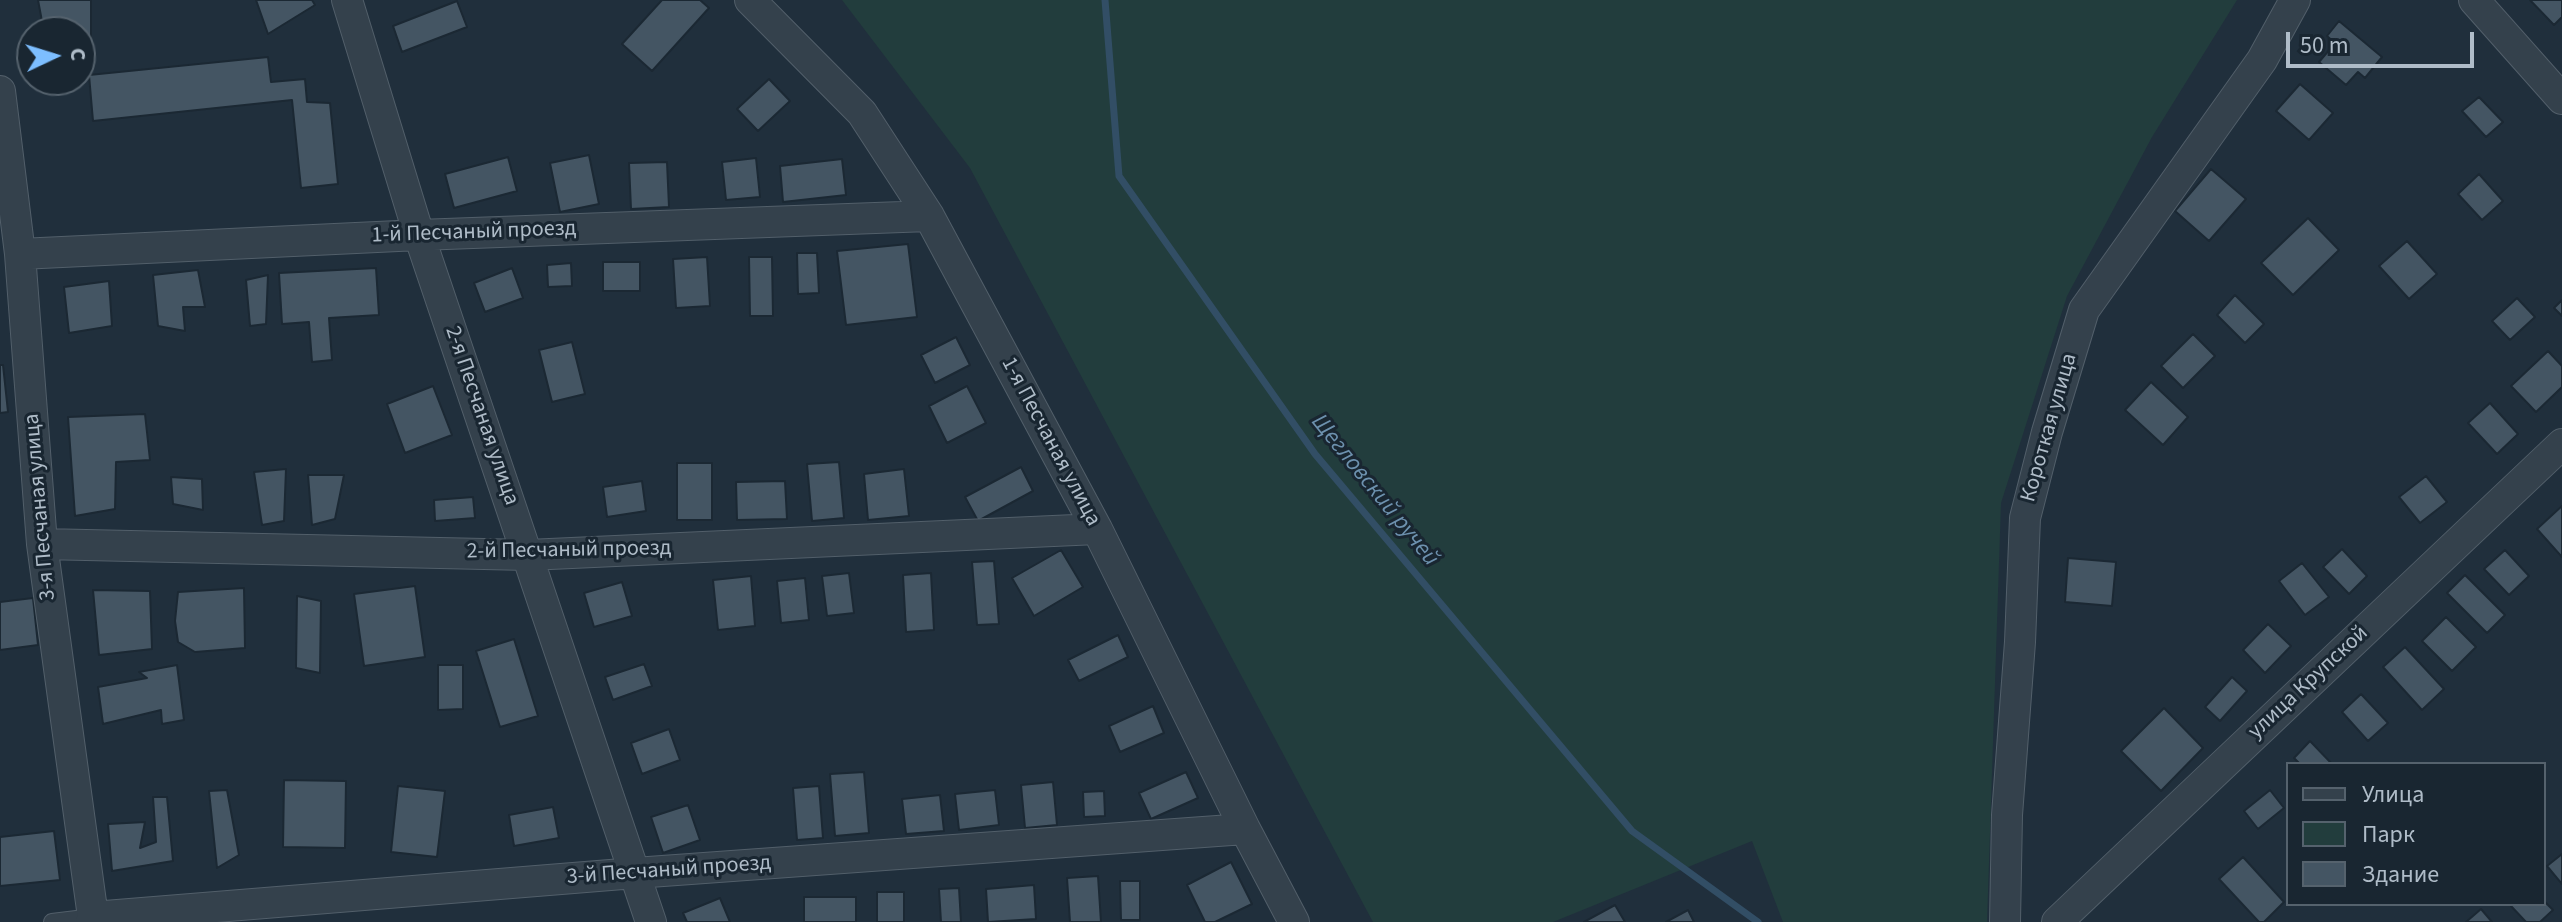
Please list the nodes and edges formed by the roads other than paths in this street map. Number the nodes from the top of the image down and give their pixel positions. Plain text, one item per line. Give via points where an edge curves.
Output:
1 (347, 0) edge
2 (750, 0) edge
3 (2295, 0) edge
4 (2474, 0) edge
5 (0, 91) edge
6 (2562, 99) edge
7 (929, 216) junction
8 (419, 235) junction
9 (20, 254) junction
10 (2562, 444) edge
11 (1097, 529) junction
12 (42, 544) junction
13 (528, 555) junction
14 (1245, 829) junction
15 (635, 873) junction
16 (92, 919) edge
17 (52, 922) edge
18 (651, 922) edge
19 (1294, 922) edge
20 (2005, 922) edge
21 (2057, 922) edge

1 - 8 street, 2-я Песчаная улица
2 - 7 street, 1-я Песчаная улица via 862,113
3 - 20 street, Короткая улица via 2262,60 2084,310 2025,518
4 - 6 street
5 - 9 street, 3-я Песчаная улица
7 - 8 street, 1-й Песчаный проезд
7 - 11 street, 1-я Песчаная улица
8 - 9 street, 1-й Песчаный проезд
8 - 13 street, 2-я Песчаная улица
9 - 12 street, 3-я Песчаная улица
10 - 21 street, улица Крупской
11 - 13 street, 2-й Песчаный проезд
11 - 14 street, 1-я Песчаная улица
12 - 13 street, 2-й Песчаный проезд
12 - 16 street, 3-я Песчаная улица
13 - 15 street, 2-я Песчаная улица
14 - 15 street, 3-й Песчаный проезд
14 - 19 street, 1-я Песчаная улица
15 - 16 street, 3-й Песчаный проезд
15 - 18 street, 2-я Песчаная улица
16 - 17 lane

